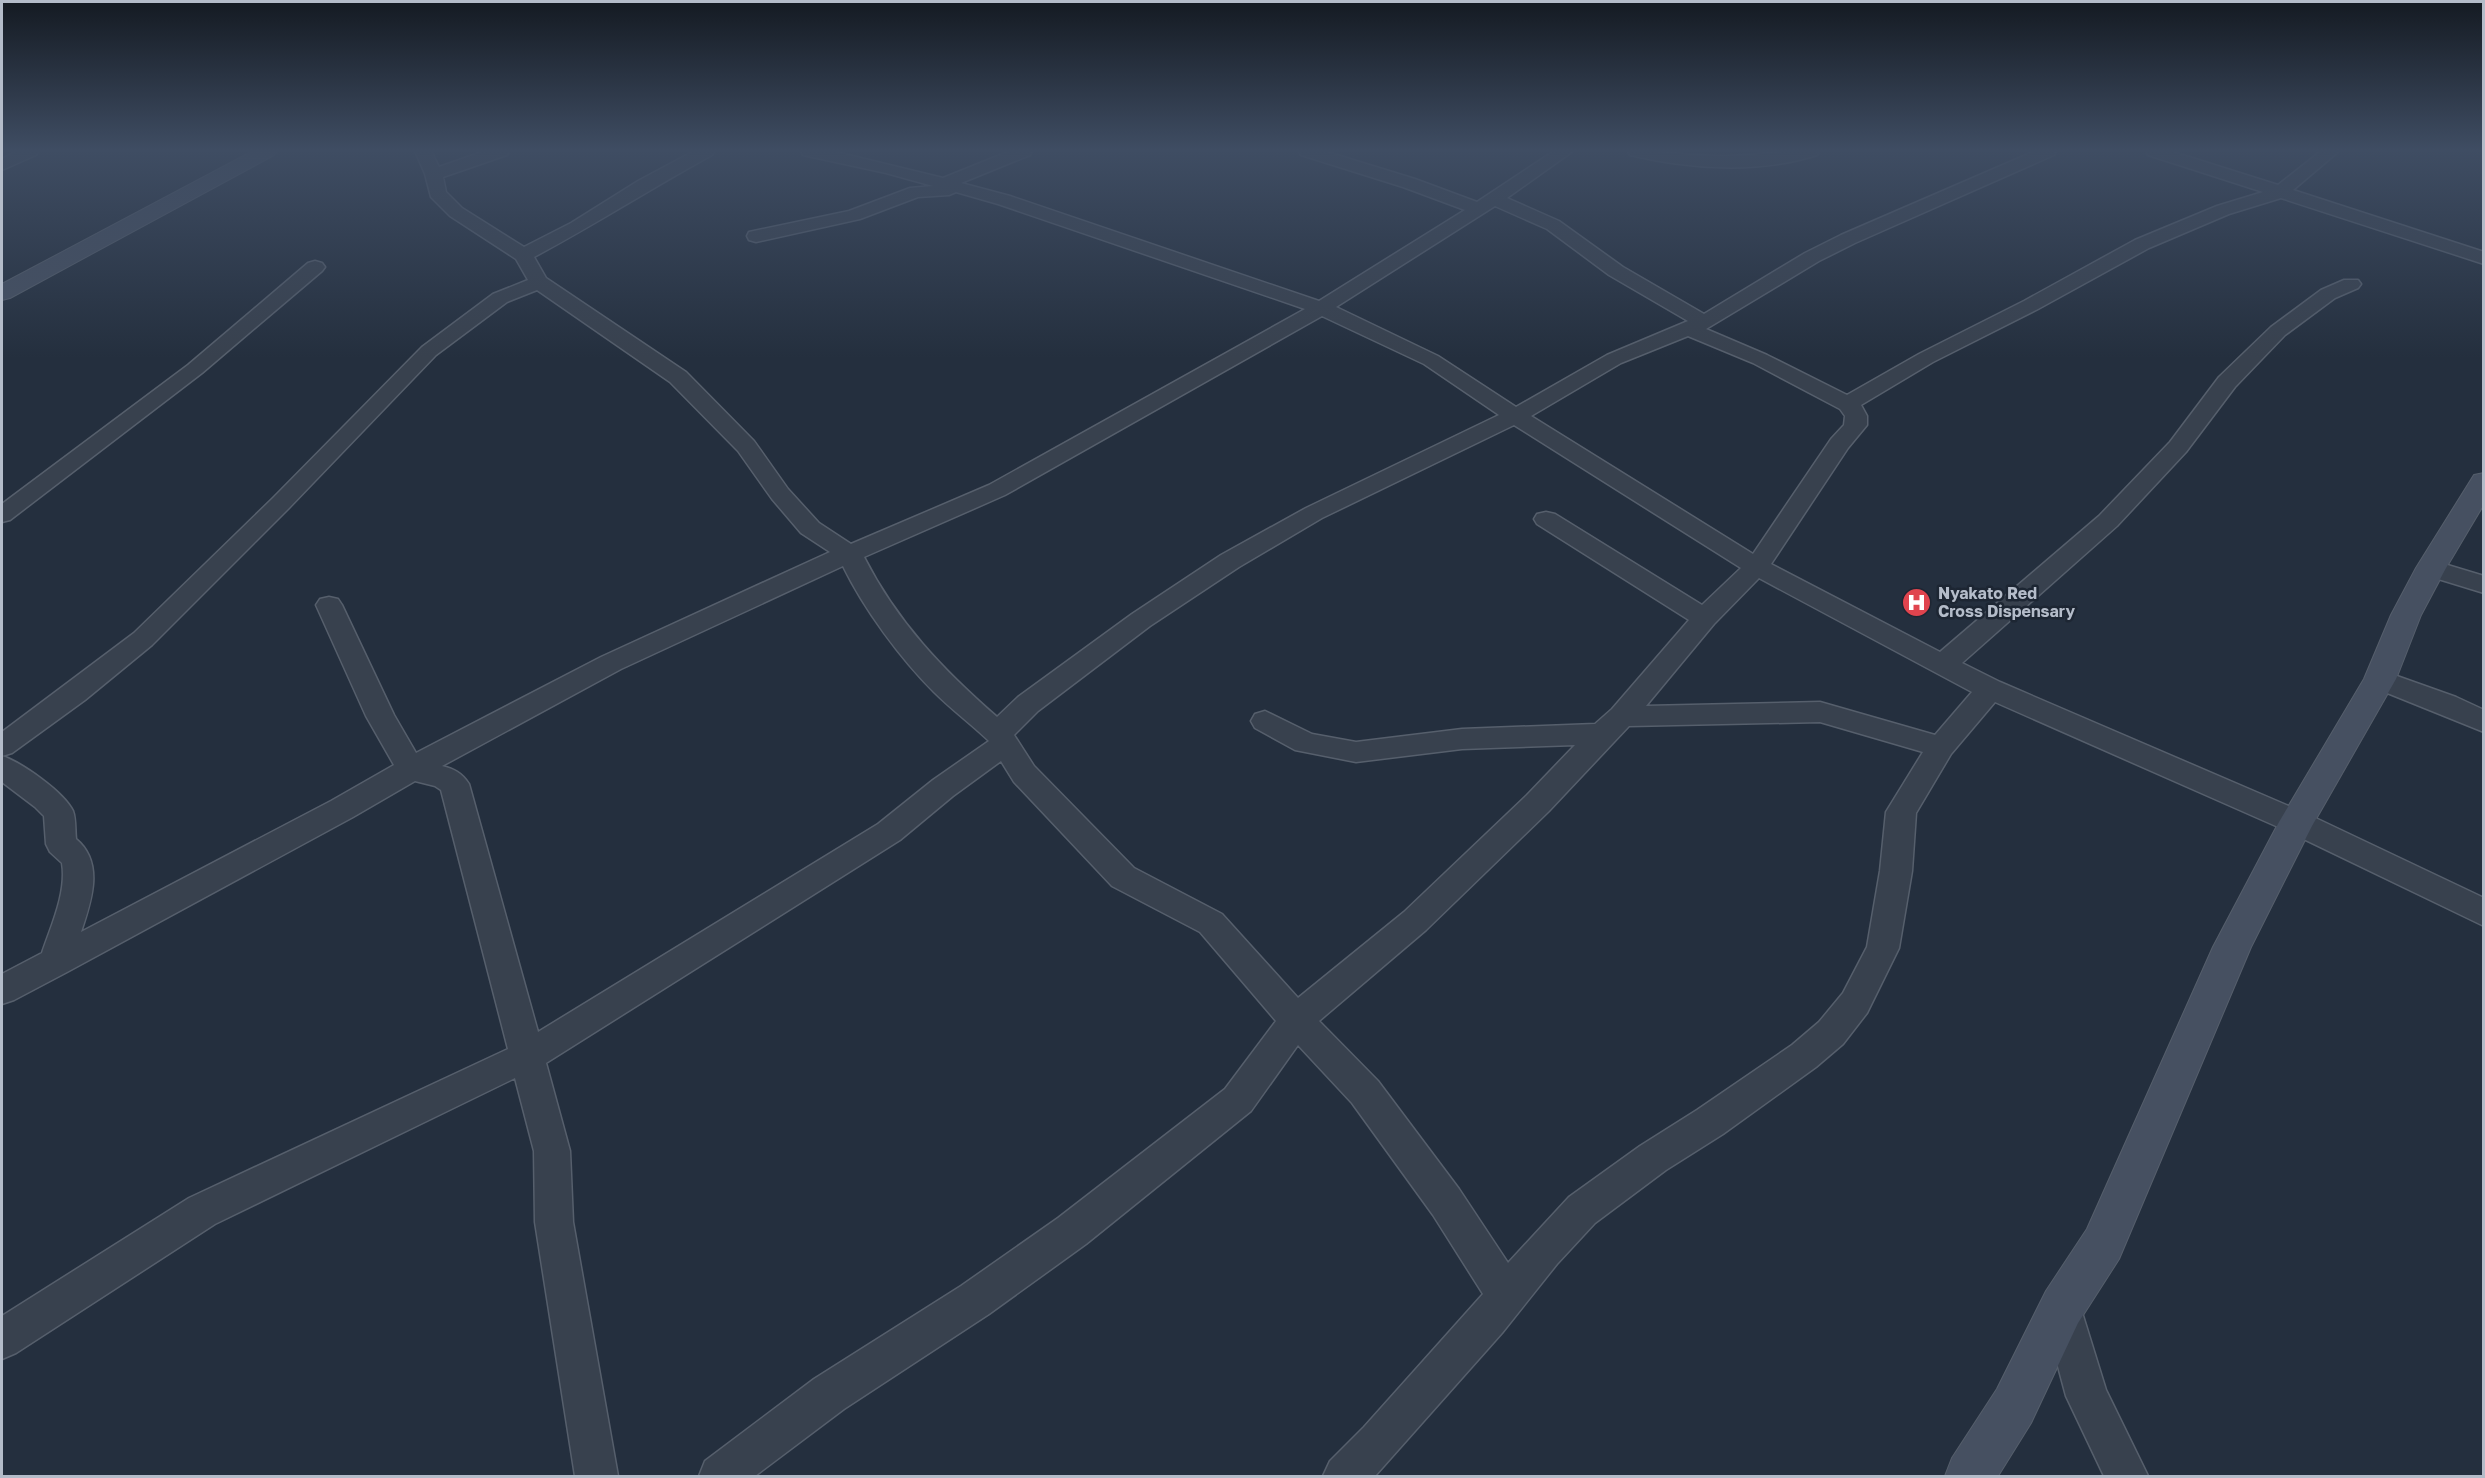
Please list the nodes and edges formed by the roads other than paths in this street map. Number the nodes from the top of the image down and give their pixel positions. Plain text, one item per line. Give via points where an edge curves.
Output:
1 (138, 220) edge
2 (468, 220) edge
3 (588, 220) edge
4 (831, 220) edge
5 (1065, 220) edge
6 (1461, 220) edge
7 (1538, 220) edge
8 (1891, 220) edge
9 (2199, 220) edge
10 (2364, 220) edge
11 (756, 236) dead end
12 (523, 255) junction
13 (2484, 258) edge
14 (315, 267) dead end
15 (539, 282) junction
16 (2351, 284) dead end
17 (2, 293) edge
18 (1321, 308) junction
19 (1697, 325) junction
20 (1848, 404) junction
21 (1515, 416) junction
22 (2484, 481) edge
23 (2, 515) edge
24 (1546, 519) dead end
25 (850, 554) junction
26 (1757, 567) junction
27 (2431, 568) junction
28 (2484, 585) edge
29 (329, 605) dead end
30 (1705, 618) junction
31 (1944, 664) junction
32 (2380, 679) junction
33 (1990, 689) junction
34 (1265, 721) dead end
35 (2484, 722) edge
36 (1612, 725) junction
37 (1002, 738) junction
38 (2, 746) edge
39 (1941, 747) junction
40 (2, 767) edge
41 (411, 769) junction
42 (2296, 822) junction
43 (2484, 913) edge
44 (55, 962) junction
45 (2, 990) edge
46 (1296, 1020) junction
47 (527, 1058) junction
48 (1507, 1296) junction
49 (2062, 1307) junction
50 (2, 1338) edge
51 (597, 1476) edge
52 (720, 1476) edge
53 (1345, 1476) edge
54 (1970, 1476) edge
55 (2127, 1476) edge

1 - 17 street
2 - 12 street
3 - 12 street
4 - 11 street
5 - 18 street
6 - 18 street
7 - 19 street via 1554,225
8 - 19 street via 1812,257
9 - 20 street via 2142,244 1926,357
10 - 13 street
12 - 15 street
14 - 23 street via 195,369
15 - 25 street via 678,377 746,446 810,528
15 - 38 street via 500,298 429,351 142,639
16 - 31 street via 2328,294 2278,331 2227,382 2178,447 2108,521
18 - 21 street via 1431,360
18 - 25 street via 997,490
19 - 20 street
19 - 21 street via 1614,359
20 - 26 street via 1857,413 1855,425
21 - 26 street
21 - 37 street via 1314,513 1230,561 1141,620 1029,704
22 - 27 street
24 - 30 street
25 - 37 street via 864,582 908,645 943,686
25 - 41 street via 774,585 611,663
26 - 30 street
26 - 31 street
27 - 28 street
27 - 32 street via 2406,615
29 - 41 street via 380,716
30 - 36 street
31 - 33 street
32 - 35 street
32 - 42 street
33 - 39 street
33 - 42 street
34 - 36 street via 1305,743 1356,752
36 - 39 street via 1820,712
36 - 46 street via 1538,803 1415,921
37 - 46 street via 1024,774 1123,877 1210,923
37 - 47 street via 889,832
39 - 48 street via 1901,812 1883,948 1855,1003 1831,1033 1804,1056 1582,1210
40 - 44 street via 60,813 61,844 72,852 78,866 74,902
41 - 44 street
41 - 47 street via 444,777 453,784
42 - 43 street
42 - 49 street via 2232,947 2103,1244
44 - 45 street
46 - 48 street via 1365,1092 1446,1202
46 - 52 street via 1238,1100 1072,1231 975,1300 829,1394
47 - 50 street via 201,1211
47 - 51 street via 552,1151 554,1222
48 - 53 street
49 - 54 street via 2014,1406
49 - 55 street via 2087,1396

